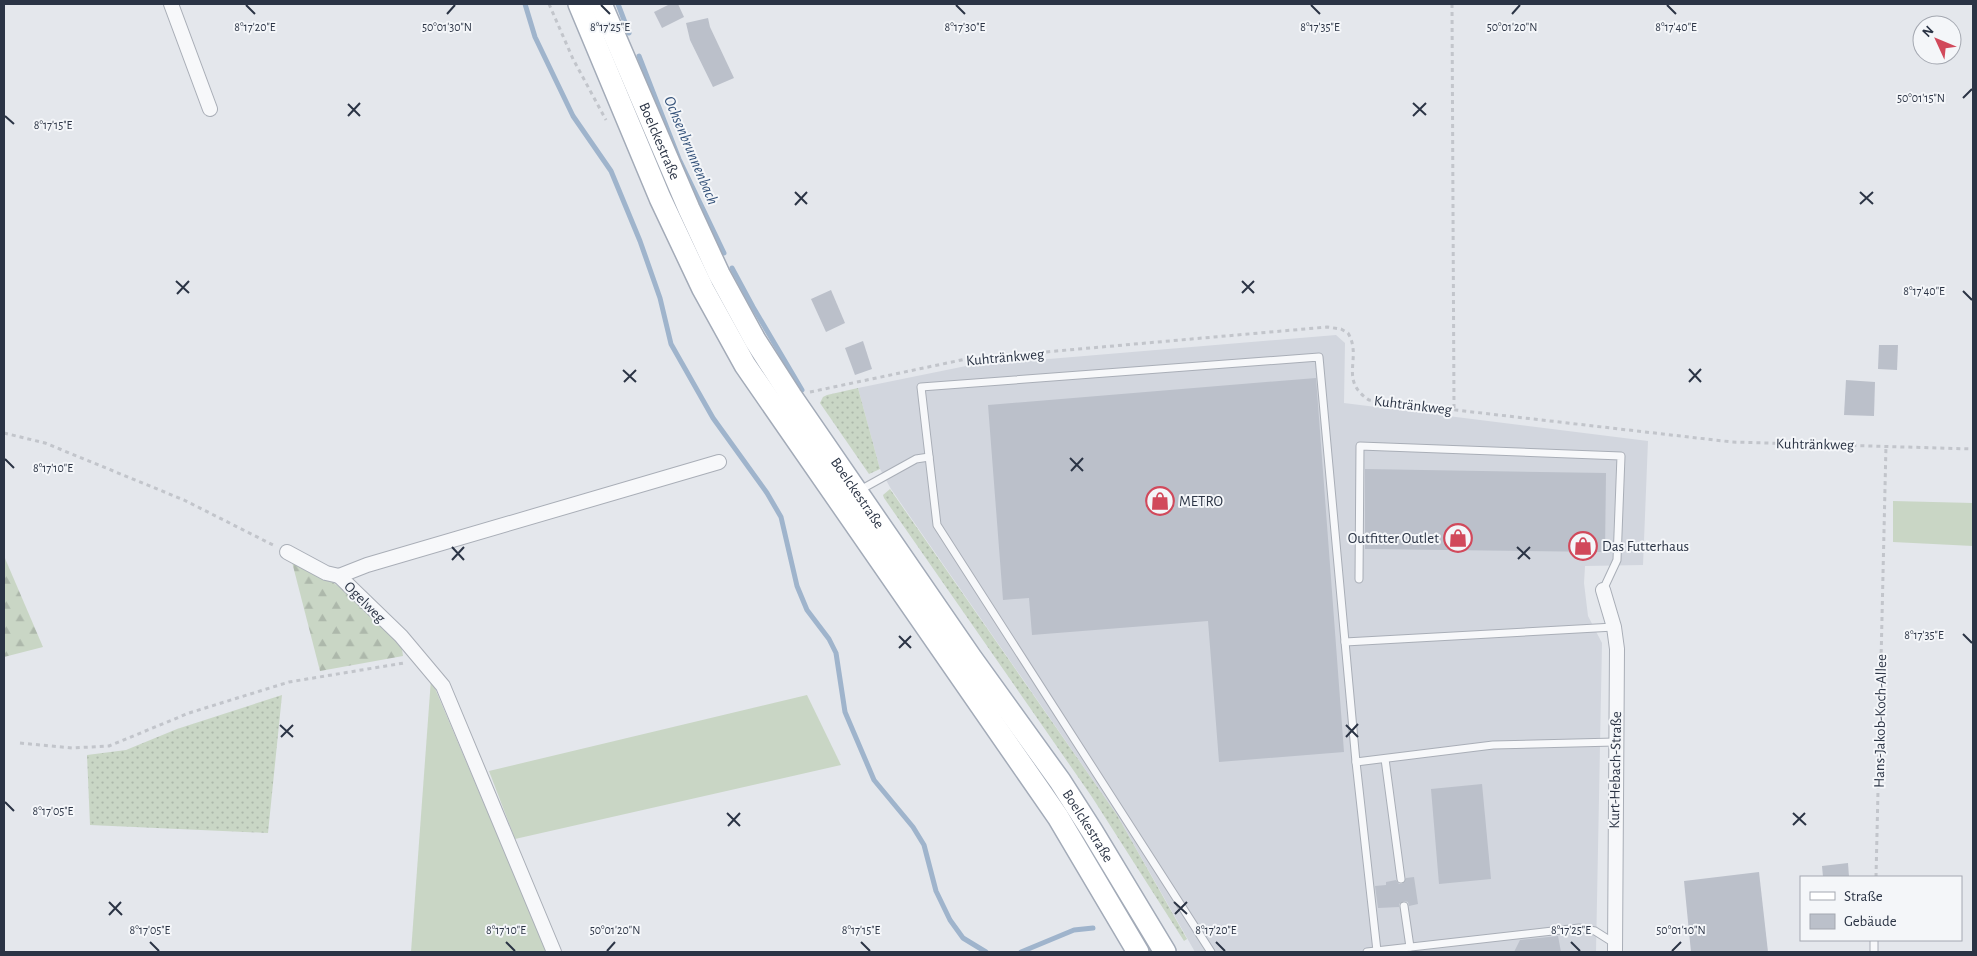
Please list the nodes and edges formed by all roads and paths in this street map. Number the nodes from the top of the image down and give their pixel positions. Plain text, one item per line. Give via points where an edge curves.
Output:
1 (171, 4) edge
2 (579, 4) edge
3 (601, 4) edge
4 (1452, 4) edge
5 (210, 109) dead end
6 (791, 396) junction
7 (1454, 410) junction
8 (4, 433) edge
9 (1886, 445) junction
10 (1973, 449) edge
11 (929, 457) junction
12 (718, 462) dead end
13 (857, 491) junction
14 (286, 552) joint
15 (339, 576) junction
16 (1359, 579) dead end
17 (1603, 590) joint
18 (1614, 627) junction
19 (1345, 642) junction
20 (422, 660) junction
21 (1615, 742) junction
22 (20, 743) dead end
23 (1385, 759) junction
24 (1356, 762) junction
25 (1876, 876) edge
26 (1401, 879) dead end
27 (1404, 906) dead end
28 (1410, 948) junction
29 (1614, 948) edge
30 (1377, 951) edge
31 (554, 952) edge
32 (1138, 952) edge
33 (1165, 952) edge
34 (1211, 952) edge
35 (1367, 952) edge

1 - 5 street
2 - 32 main road, Boelckestraße via 660,198 703,289 745,365 1058,817
3 - 6 main road, Boelckestraße via 719,274 754,340
4 - 7 path
6 - 7 path, Kuhtränkweg via 966,360 1327,327 1341,328 1351,338 1351,377 1360,394 1370,400
6 - 13 main road, Boelckestraße
7 - 9 path, Kuhtränkweg via 1732,442
8 - 14 path via 45,443 175,496
9 - 10 path, Kuhtränkweg
9 - 25 path, Hans-Jakob-Koch-Allee
11 - 13 lane via 916,459
11 - 19 lane via 921,387 1319,357
11 - 34 lane via 937,525
12 - 15 street, Ogelweg
13 - 33 main road, Boelckestraße via 1060,782
14 - 15 street
15 - 20 street, Ogelweg
16 - 17 lane via 1360,446 1621,456 1617,560
17 - 18 street, Kurt-Hebach-Straße
18 - 19 lane
18 - 21 street, Kurt-Hebach-Straße via 1617,649
19 - 24 lane
20 - 22 path via 289,682 189,713 109,746 72,748
20 - 31 street, Ogelweg via 443,686
21 - 23 lane via 1493,745
21 - 29 street, Kurt-Hebach-Straße
23 - 24 lane
23 - 26 lane
24 - 30 lane
27 - 28 lane
28 - 29 lane via 1579,928 1595,931
28 - 30 lane
30 - 35 lane

